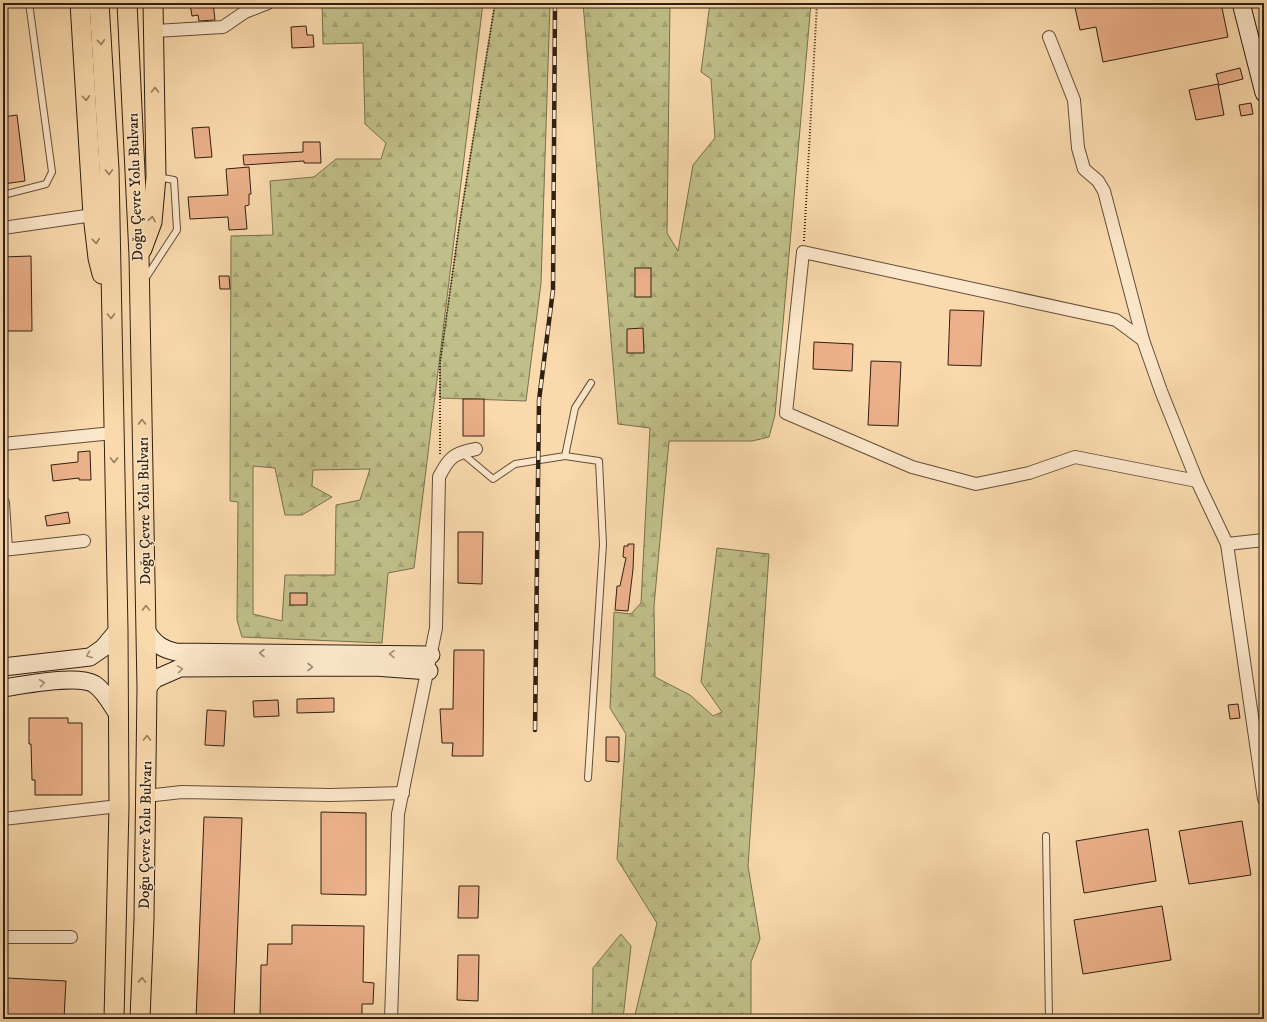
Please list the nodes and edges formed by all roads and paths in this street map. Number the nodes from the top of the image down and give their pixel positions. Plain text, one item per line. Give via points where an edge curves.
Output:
1 (29, 3) edge
2 (80, 3) edge
3 (99, 3) edge
4 (127, 3) edge
5 (154, 3) edge
6 (268, 3) edge
7 (495, 3) edge
8 (817, 3) edge
9 (1241, 3) edge
10 (155, 31) junction
11 (1049, 37) dead end
12 (1264, 93) edge
13 (156, 177) junction
14 (3, 195) edge
15 (93, 214) junction
16 (3, 228) edge
17 (803, 252) junction
18 (139, 256) junction
19 (138, 289) junction
20 (111, 292) junction
21 (1143, 340) junction
22 (591, 383) dead end
23 (113, 433) junction
24 (3, 444) edge
25 (476, 449) dead end
26 (461, 452) junction
27 (565, 456) junction
28 (440, 477) junction
29 (1196, 481) junction
30 (3, 503) edge
31 (1264, 540) edge
32 (84, 541) dead end
33 (1227, 544) junction
34 (5, 550) edge
35 (118, 630) junction
36 (147, 632) junction
37 (430, 663) junction
38 (3, 667) edge
39 (3, 688) edge
40 (148, 688) junction
41 (119, 716) junction
42 (588, 778) dead end
43 (403, 793) junction
44 (146, 796) junction
45 (1264, 799) edge
46 (119, 806) junction
47 (3, 819) edge
48 (1046, 836) dead end
49 (3, 937) edge
50 (71, 937) dead end
51 (114, 1019) edge
52 (140, 1019) edge
53 (390, 1019) edge
54 (1049, 1019) edge

1 - 14 lane via 52,172 46,184
2 -> 15 highway
3 -> 20 highway, Doğu Çevre Yolu Bulvarı via 109,169
4 - 18 highway, Doğu Çevre Yolu Bulvarı
5 - 10 highway
6 - 10 street via 245,12 223,27
7 - 28 path via 440,363
8 - 17 path
9 - 12 main road
13 -> 10 highway
11 - 21 street via 1074,100 1078,148 1084,169 1098,181 1104,191
18 -> 13 highway via 152,222
13 - 19 lane via 174,180 177,230
15 - 16 street
15 -> 20 highway via 98,258
17 - 21 street via 1116,320
17 - 29 street via 786,413 912,467 976,484 1029,473 1075,457
18 - 19 highway, Doğu Çevre Yolu Bulvarı
36 -> 19 highway, Doğu Çevre Yolu Bulvarı
20 -> 23 highway, Doğu Çevre Yolu Bulvarı
21 - 29 street
22 - 27 lane via 575,408
23 - 24 street
23 -> 35 highway, Doğu Çevre Yolu Bulvarı
25 - 26 street
26 - 27 lane via 493,479 515,464
26 - 28 street via 448,460
27 - 42 lane via 599,461 603,544
28 - 37 street via 436,628
29 - 33 street
30 - 34 street
31 - 33 street
32 - 34 street
33 - 45 street
35 -> 38 main road via 103,648 90,656
35 - 41 highway, Doğu Çevre Yolu Bulvarı
37 -> 36 main road via 176,652 164,650
36 - 40 highway, Doğu Çevre Yolu Bulvarı
40 -> 37 main road via 155,679 180,668 375,667
37 - 43 street
39 -> 41 main road via 79,679 94,685 104,694
44 -> 40 highway, Doğu Çevre Yolu Bulvarı
41 - 46 highway, Doğu Çevre Yolu Bulvarı
43 - 44 street via 330,795 182,792
43 - 53 street via 398,814
52 -> 44 highway, Doğu Çevre Yolu Bulvarı
46 - 47 street
46 - 51 highway, Doğu Çevre Yolu Bulvarı
48 - 54 lane
49 - 50 street

